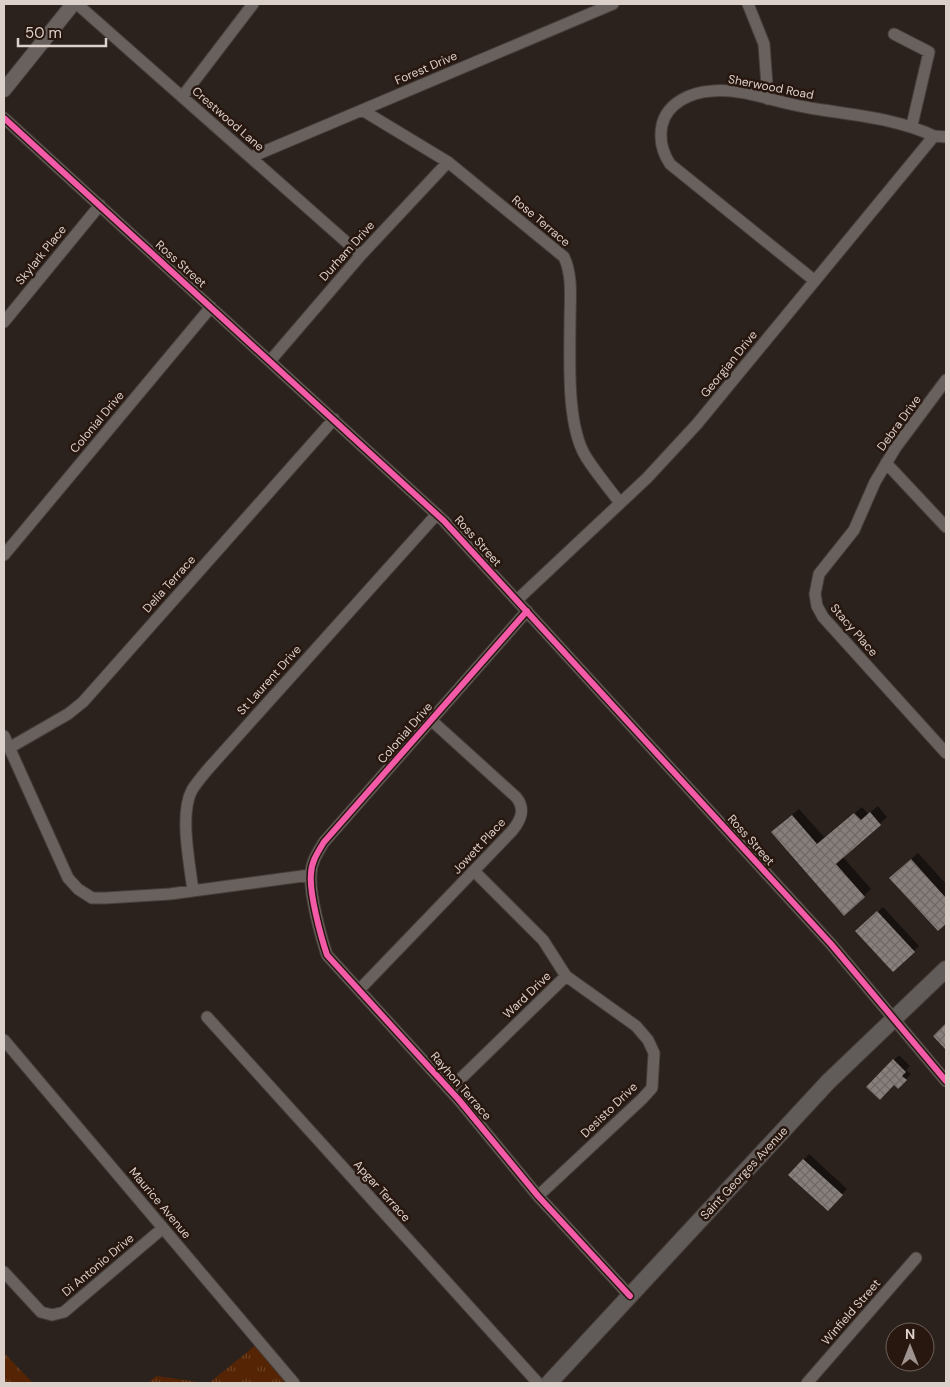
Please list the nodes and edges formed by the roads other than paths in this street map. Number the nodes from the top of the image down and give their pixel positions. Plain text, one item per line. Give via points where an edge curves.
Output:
1 (73, 4) edge
2 (77, 4) edge
3 (253, 4) edge
4 (613, 4) edge
5 (748, 4) edge
6 (894, 34) dead end
7 (4, 90) edge
8 (182, 96) junction
9 (768, 99) junction
10 (362, 110) junction
11 (4, 118) edge
12 (912, 125) junction
13 (934, 136) junction
14 (946, 137) edge
15 (251, 157) junction
16 (448, 162) junction
17 (100, 206) junction
18 (361, 255) junction
19 (815, 281) junction
20 (211, 307) junction
21 (4, 322) edge
22 (270, 361) junction
23 (946, 380) edge
24 (334, 419) junction
25 (886, 463) junction
26 (875, 482) joint
27 (620, 502) junction
28 (437, 514) junction
29 (946, 527) edge
30 (4, 555) edge
31 (517, 600) junction
32 (527, 611) junction
33 (431, 720) junction
34 (4, 736) edge
35 (9, 748) junction
36 (946, 753) edge
37 (474, 871) junction
38 (310, 875) junction
39 (193, 892) junction
40 (946, 969) edge
41 (566, 976) junction
42 (359, 990) junction
43 (207, 1017) dead end
44 (894, 1019) junction
45 (4, 1040) edge
46 (946, 1082) edge
47 (450, 1089) junction
48 (538, 1196) junction
49 (163, 1228) junction
50 (916, 1258) dead end
51 (4, 1272) edge
52 (630, 1296) junction
53 (294, 1383) edge
54 (538, 1383) edge
55 (549, 1383) edge
56 (807, 1383) edge

1 - 7 street
2 - 8 street, Crestwood Lane
3 - 8 street
4 - 10 street, Forest Drive
5 - 9 street via 764,44
6 - 12 street via 929,52
8 - 15 street, Crestwood Lane
9 - 12 street, Sherwood Road
9 - 19 street, Sherwood Road via 712,90 683,98 664,119 661,130 663,154 670,164
10 - 15 street, Forest Drive
10 - 16 street, Rose Terrace
11 - 17 street, Ross Street
12 - 13 street, Sherwood Road
13 - 14 street
13 - 19 street, Georgian Drive
15 - 18 street, Crestwood Lane
16 - 18 street, Durham Drive
16 - 27 street, Rose Terrace via 564,257 570,288 570,390 578,438 585,456
17 - 20 street, Ross Street
17 - 21 street, Skylark Place
18 - 22 street, Durham Drive
19 - 27 street, Georgian Drive via 697,424
20 - 22 street, Ross Street
20 - 30 street, Colonial Drive
22 - 24 street, Ross Street
23 - 25 street, Debra Drive
24 - 28 street, Ross Street
24 - 35 street, Delia Terrace via 83,702
25 - 26 street, Debra Drive
25 - 29 street
26 - 36 street, Stacy Place via 854,530 819,574 815,594 817,606 823,617
27 - 31 street, Georgian Drive
28 - 31 street, Ross Street
28 - 39 street, St Laurent Drive via 209,768 192,791 187,830
31 - 32 street, Ross Street
32 - 33 street, Colonial Drive
32 - 44 street, Ross Street via 831,944
33 - 37 street, Jowett Place via 521,804 519,823
33 - 38 street, Colonial Drive via 324,842 314,858
34 - 35 street
35 - 39 street via 68,878 78,888 92,898
37 - 41 street, Ward Drive via 543,940
37 - 42 street, Jowett Place
38 - 39 street
38 - 42 street, Rayhon Terrace via 327,955
40 - 44 main road, Saint Georges Avenue
41 - 47 street, Ward Drive
41 - 48 street, Desisto Drive via 636,1026 648,1040 654,1053 652,1088
42 - 47 street, Rayhon Terrace
43 - 54 street, Apgar Terrace
44 - 46 street, Ross Street
44 - 52 main road, Saint Georges Avenue via 828,1082
45 - 49 street, Maurice Avenue
47 - 48 street, Rayhon Terrace
48 - 52 street, Rayhon Terrace
49 - 51 street, Di Antonio Drive via 64,1312 52,1315 41,1312
49 - 53 street, Maurice Avenue
50 - 56 street, Winfield Street
52 - 55 main road, Saint Georges Avenue

